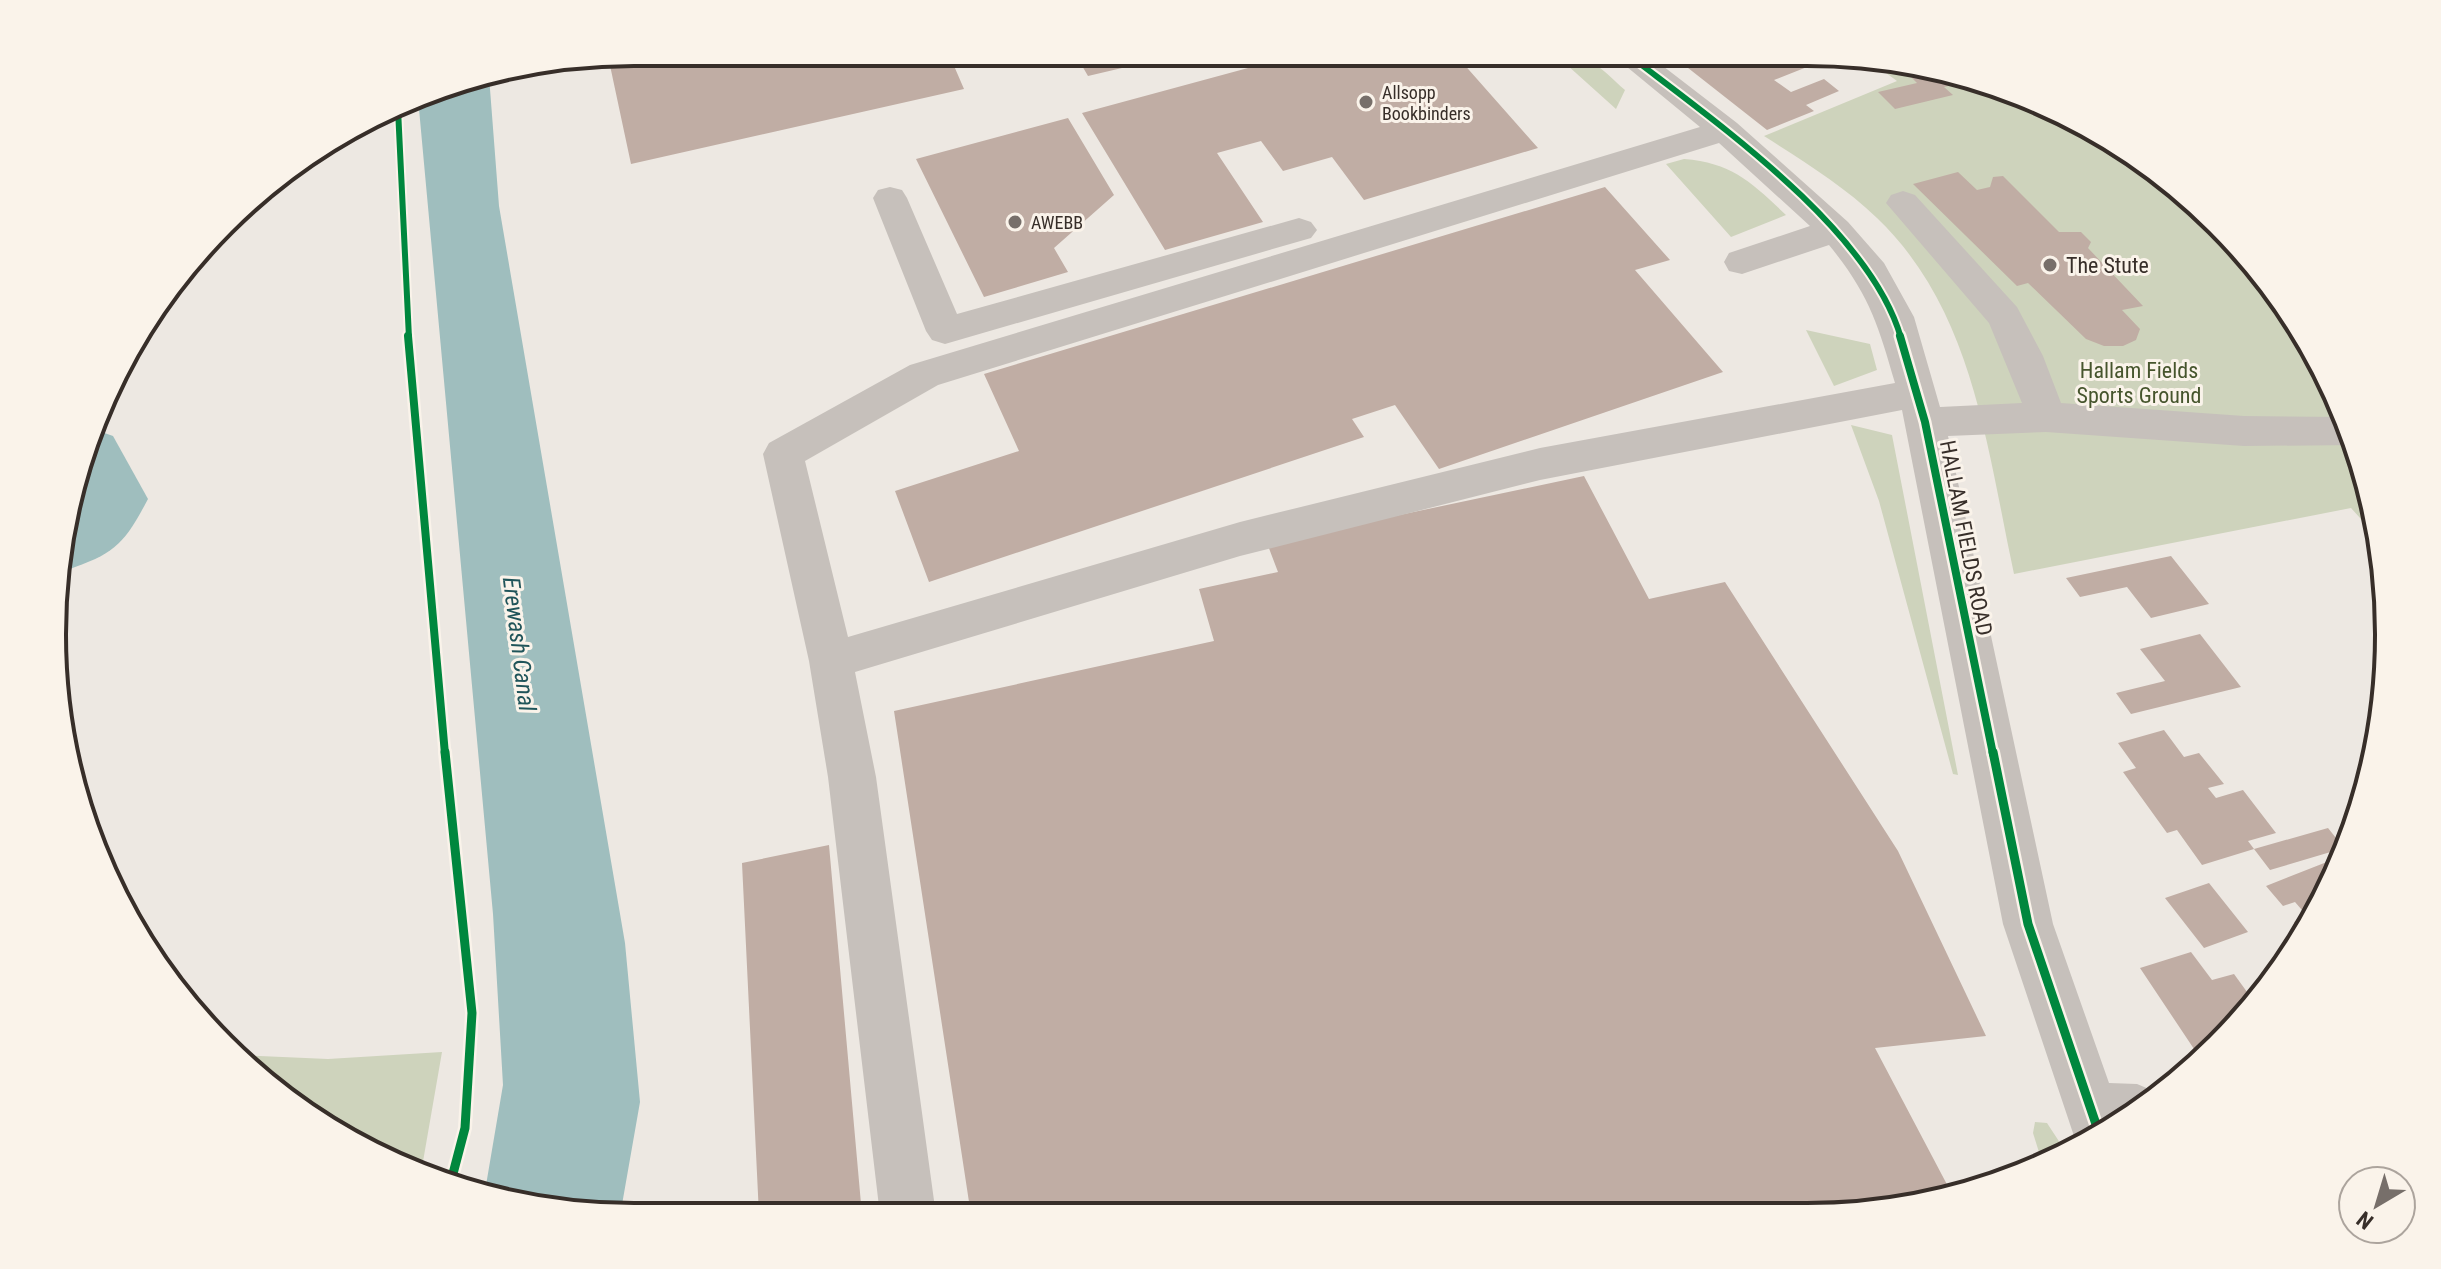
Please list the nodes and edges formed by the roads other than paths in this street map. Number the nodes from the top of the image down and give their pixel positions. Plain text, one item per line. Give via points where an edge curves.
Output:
1 (1643, 66) edge
2 (1715, 122) junction
3 (890, 198) dead end
4 (1903, 203) dead end
5 (1836, 230) junction
6 (1742, 262) dead end
7 (1922, 408) junction
8 (2046, 417) junction
9 (2339, 435) edge
10 (831, 661) junction
11 (2108, 1117) edge
12 (906, 1203) edge

1 - 2 street, HALLAM FIELDS ROAD
2 - 3 street via 945,331
2 - 5 street, HALLAM FIELDS ROAD
2 - 10 street via 924,375 783,454
4 - 8 street via 2004,316
5 - 6 street
5 - 7 street, HALLAM FIELDS ROAD via 1883,290
7 - 8 street
7 - 10 street via 1540,464 1240,539
7 - 11 street, HALLAM FIELDS ROAD via 2028,924
8 - 9 street
10 - 12 street via 852,777

